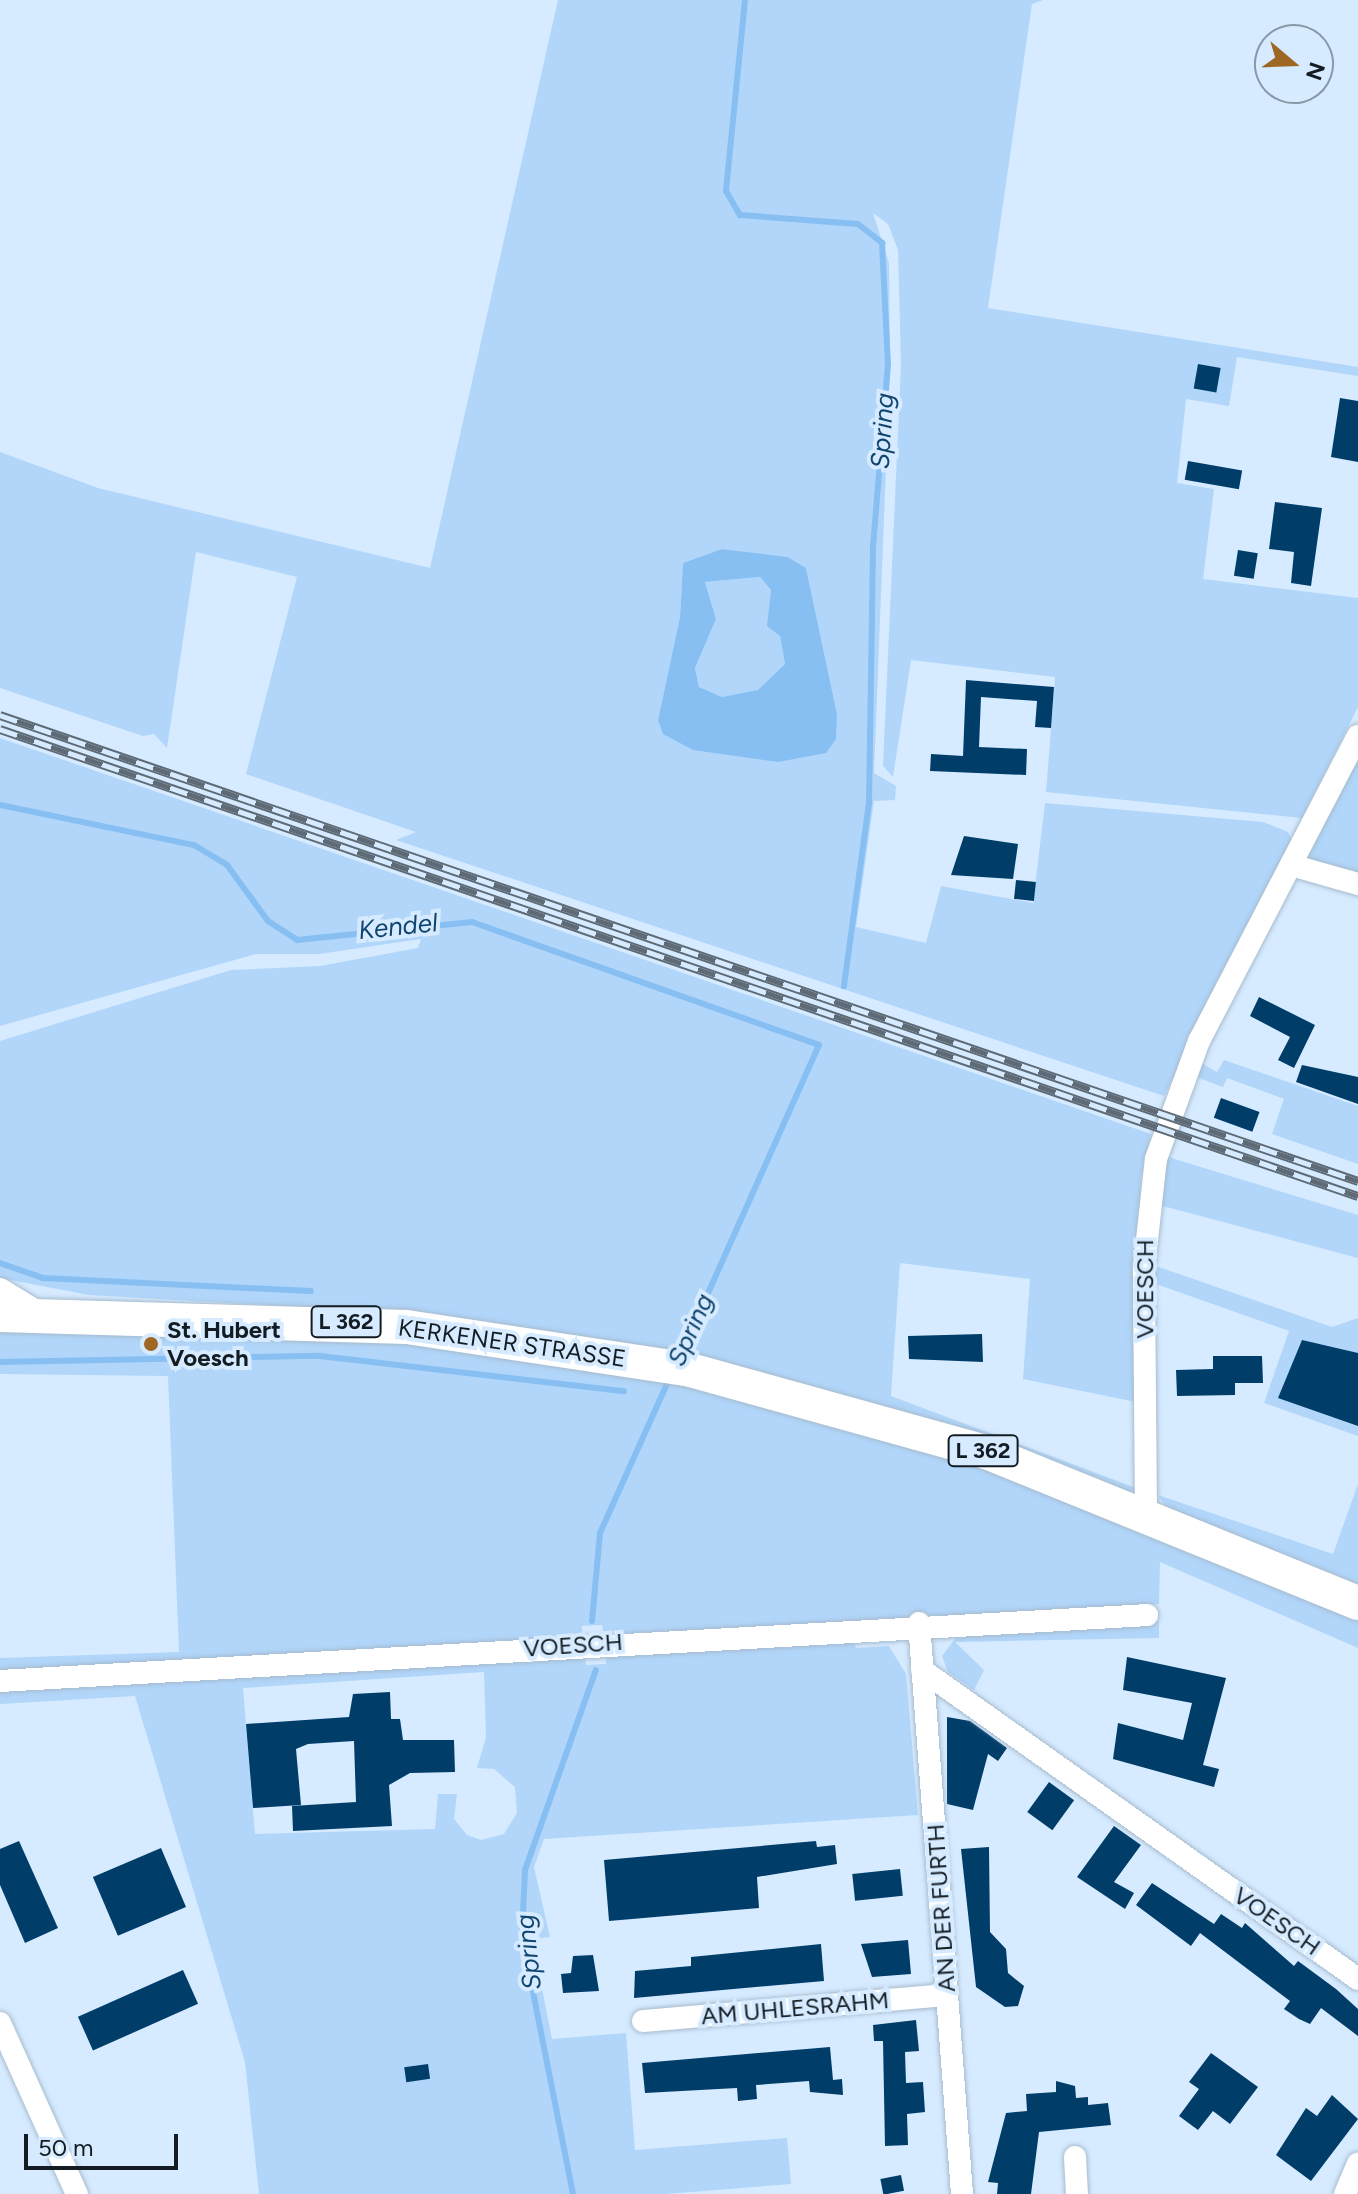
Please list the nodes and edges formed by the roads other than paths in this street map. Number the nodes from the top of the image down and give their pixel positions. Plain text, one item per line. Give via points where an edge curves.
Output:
1 (1358, 736) edge
2 (1291, 865) junction
3 (1358, 884) edge
4 (0, 1289) edge
5 (0, 1315) edge
6 (42, 1315) junction
7 (1146, 1513) junction
8 (1358, 1603) edge
9 (1147, 1615) dead end
10 (919, 1623) junction
11 (922, 1670) junction
12 (0, 1681) edge
13 (1358, 1979) edge
14 (947, 1995) junction
15 (643, 2021) dead end
16 (0, 2023) edge
17 (1075, 2157) dead end
18 (1358, 2164) edge
19 (77, 2194) edge
20 (962, 2194) edge
21 (1077, 2194) edge
22 (1345, 2194) edge

1 - 2 street, VOESCH
2 - 3 street
2 - 7 street, VOESCH via 1194,1051 1151,1178
4 - 6 street
5 - 6 main road, KERKENER STRASSE / L 362
6 - 7 main road, KERKENER STRASSE / L 362 via 352,1323 656,1363 881,1419
7 - 8 main road, L 362
9 - 10 street, VOESCH
10 - 11 street, AN DER FURTH
10 - 12 street, VOESCH
11 - 13 street, VOESCH
11 - 14 street, AN DER FURTH
14 - 15 street, AM UHLESRAHM
14 - 20 street, AN DER FURTH
16 - 19 street
17 - 21 street
18 - 22 street

